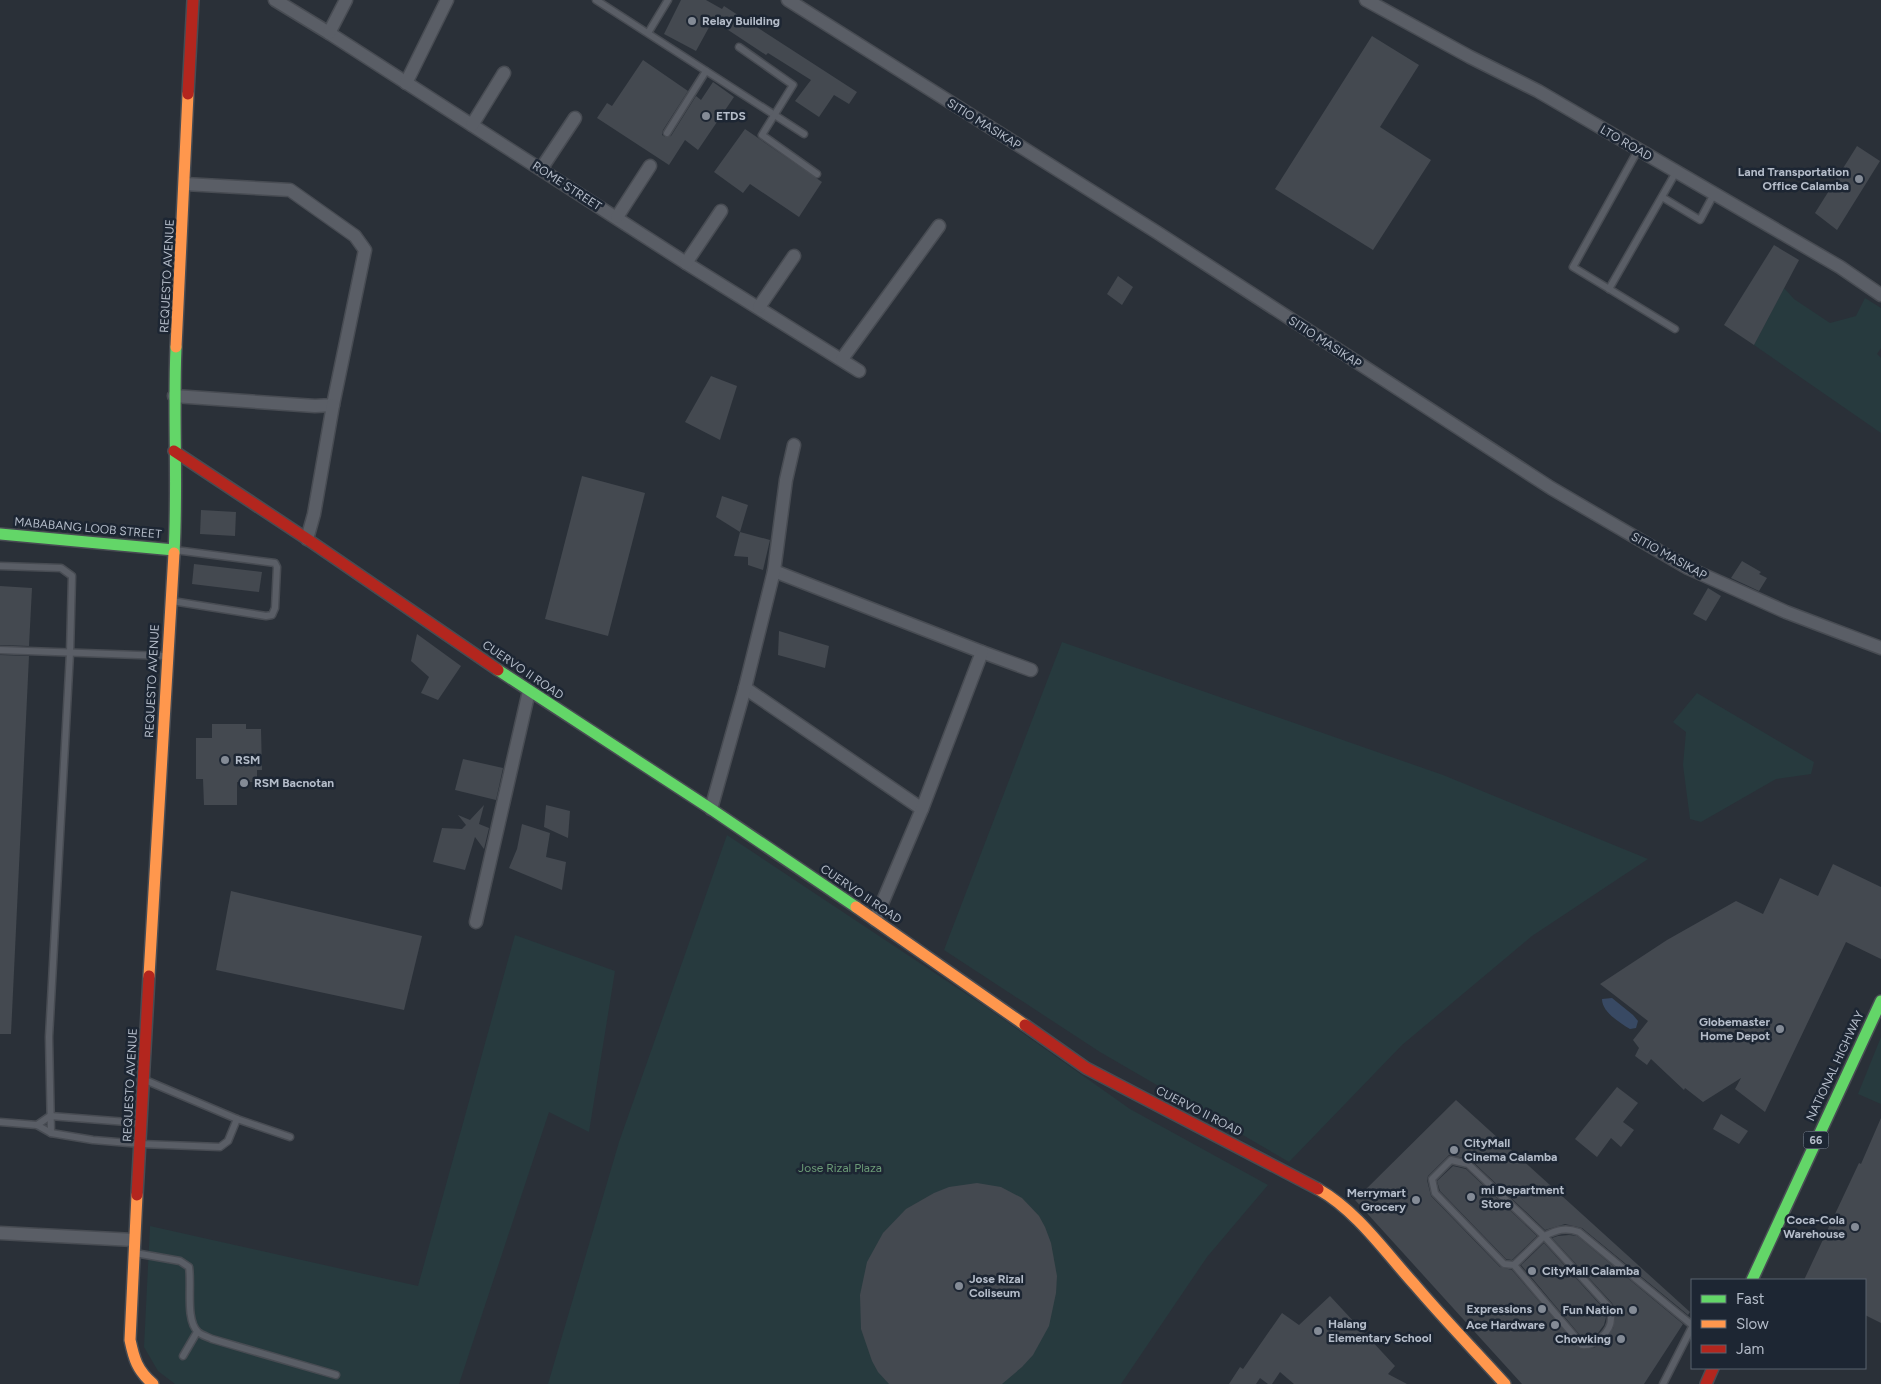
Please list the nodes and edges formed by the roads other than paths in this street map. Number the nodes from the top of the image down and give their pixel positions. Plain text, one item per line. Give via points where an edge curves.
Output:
1 (193, 0) edge
2 (275, 0) edge
3 (346, 0) edge
4 (448, 0) edge
5 (596, 0) edge
6 (668, 0) edge
7 (788, 0) edge
8 (1366, 0) edge
9 (329, 32) junction
10 (648, 33) junction
11 (738, 47) dead end
12 (706, 71) junction
13 (504, 73) dead end
14 (406, 83) junction
15 (774, 115) junction
16 (575, 118) dead end
17 (472, 126) junction
18 (667, 133) dead end
19 (804, 134) dead end
20 (1638, 150) junction
21 (650, 166) dead end
22 (541, 169) junction
23 (1676, 172) junction
24 (817, 174) dead end
25 (185, 184) junction
26 (1714, 194) junction
27 (1662, 197) junction
28 (721, 211) dead end
29 (617, 217) junction
30 (939, 226) dead end
31 (794, 256) dead end
32 (686, 262) junction
33 (1609, 289) junction
34 (1881, 294) edge
35 (759, 307) junction
36 (1675, 329) dead end
37 (842, 359) junction
38 (859, 371) dead end
39 (174, 396) junction
40 (333, 405) junction
41 (794, 445) dead end
42 (174, 451) junction
43 (0, 534) edge
44 (307, 538) junction
45 (174, 550) junction
46 (0, 566) edge
47 (774, 571) junction
48 (171, 601) junction
49 (1881, 648) edge
50 (0, 650) edge
51 (982, 652) junction
52 (70, 653) junction
53 (167, 656) junction
54 (1032, 670) dead end
55 (746, 688) junction
56 (529, 691) junction
57 (711, 809) junction
58 (922, 809) junction
59 (876, 920) junction
60 (476, 922) dead end
61 (1881, 1000) edge
62 (143, 1079) junction
63 (50, 1116) junction
64 (237, 1119) junction
65 (0, 1122) edge
66 (142, 1123) junction
67 (37, 1125) junction
68 (51, 1133) junction
69 (290, 1137) dead end
70 (141, 1144) junction
71 (0, 1233) edge
72 (1544, 1236) junction
73 (134, 1246) junction
74 (1514, 1265) junction
75 (1752, 1279) edge
76 (1691, 1325) edge
77 (1691, 1328) edge
78 (197, 1332) junction
79 (183, 1356) dead end
80 (1713, 1369) edge
81 (336, 1375) dead end
82 (153, 1384) edge
83 (1505, 1384) edge
84 (1663, 1384) edge
85 (1706, 1384) edge

1 - 25 street, REQUESTO AVENUE
2 - 9 street, ROME STREET
3 - 9 street
4 - 14 street
5 - 10 lane
6 - 10 lane
7 - 49 street, SITIO MASIKAP via 1158,233 1551,488 1688,568 1786,612
8 - 20 street, LTO ROAD via 1538,91
9 - 14 street, ROME STREET
10 - 12 lane
11 - 15 lane via 793,85
12 - 15 lane
12 - 18 lane
13 - 17 street
14 - 17 street, ROME STREET
15 - 19 lane
15 - 24 lane via 762,134
16 - 22 street
17 - 22 street, ROME STREET
20 - 23 street, LTO ROAD
20 - 33 lane via 1573,267
21 - 29 street
22 - 29 street, ROME STREET
23 - 26 street, LTO ROAD
23 - 27 lane
25 - 39 street, REQUESTO AVENUE
25 - 40 street via 290,190 355,236 364,250
26 - 27 lane via 1700,220
26 - 34 street, LTO ROAD
27 - 33 lane
28 - 32 street
29 - 32 street, ROME STREET
30 - 37 street
31 - 35 street
32 - 35 street, ROME STREET
33 - 36 lane
35 - 37 street, ROME STREET
37 - 38 street, ROME STREET
39 - 40 street
39 - 42 street, REQUESTO AVENUE
40 - 44 street
41 - 47 street
42 - 44 street, CUERVO II ROAD
42 - 45 street, REQUESTO AVENUE
43 - 45 street, MABABANG LOOB STREET
44 - 56 street, CUERVO II ROAD
45 - 48 street, REQUESTO AVENUE
45 - 48 lane via 275,563 275,608 266,616
46 - 52 lane via 61,568 72,576
47 - 51 street
47 - 55 street
48 - 53 street, REQUESTO AVENUE
50 - 52 lane
51 - 54 street
51 - 58 street
52 - 53 lane
52 - 63 lane via 49,1037
53 - 62 street, REQUESTO AVENUE
55 - 57 street
55 - 58 street
56 - 57 street, CUERVO II ROAD
56 - 60 street
57 - 59 street, CUERVO II ROAD
58 - 59 street
59 - 83 street, CUERVO II ROAD via 1086,1068 1332,1197 1355,1217
61 - 75 street, NATIONAL HIGHWAY / 66
62 - 64 lane
62 - 66 street, REQUESTO AVENUE
63 - 66 lane
63 - 67 lane
63 - 68 lane
64 - 69 lane
64 - 70 lane via 228,1141 220,1147
65 - 67 lane
66 - 70 street, REQUESTO AVENUE
67 - 68 lane
68 - 70 lane
70 - 73 street, REQUESTO AVENUE
71 - 73 street
72 - 74 lane
72 - 74 lane via 1608,1306 1611,1317 1609,1330 1589,1346 1582,1345
72 - 74 lane via 1468,1164 1451,1160 1432,1179 1435,1193 1504,1264
72 - 76 lane via 1569,1228 1579,1232
73 - 78 lane via 189,1267 190,1318
73 - 82 street, REQUESTO AVENUE via 130,1340 135,1362
77 - 84 lane
78 - 79 lane
78 - 81 lane
80 - 85 street

